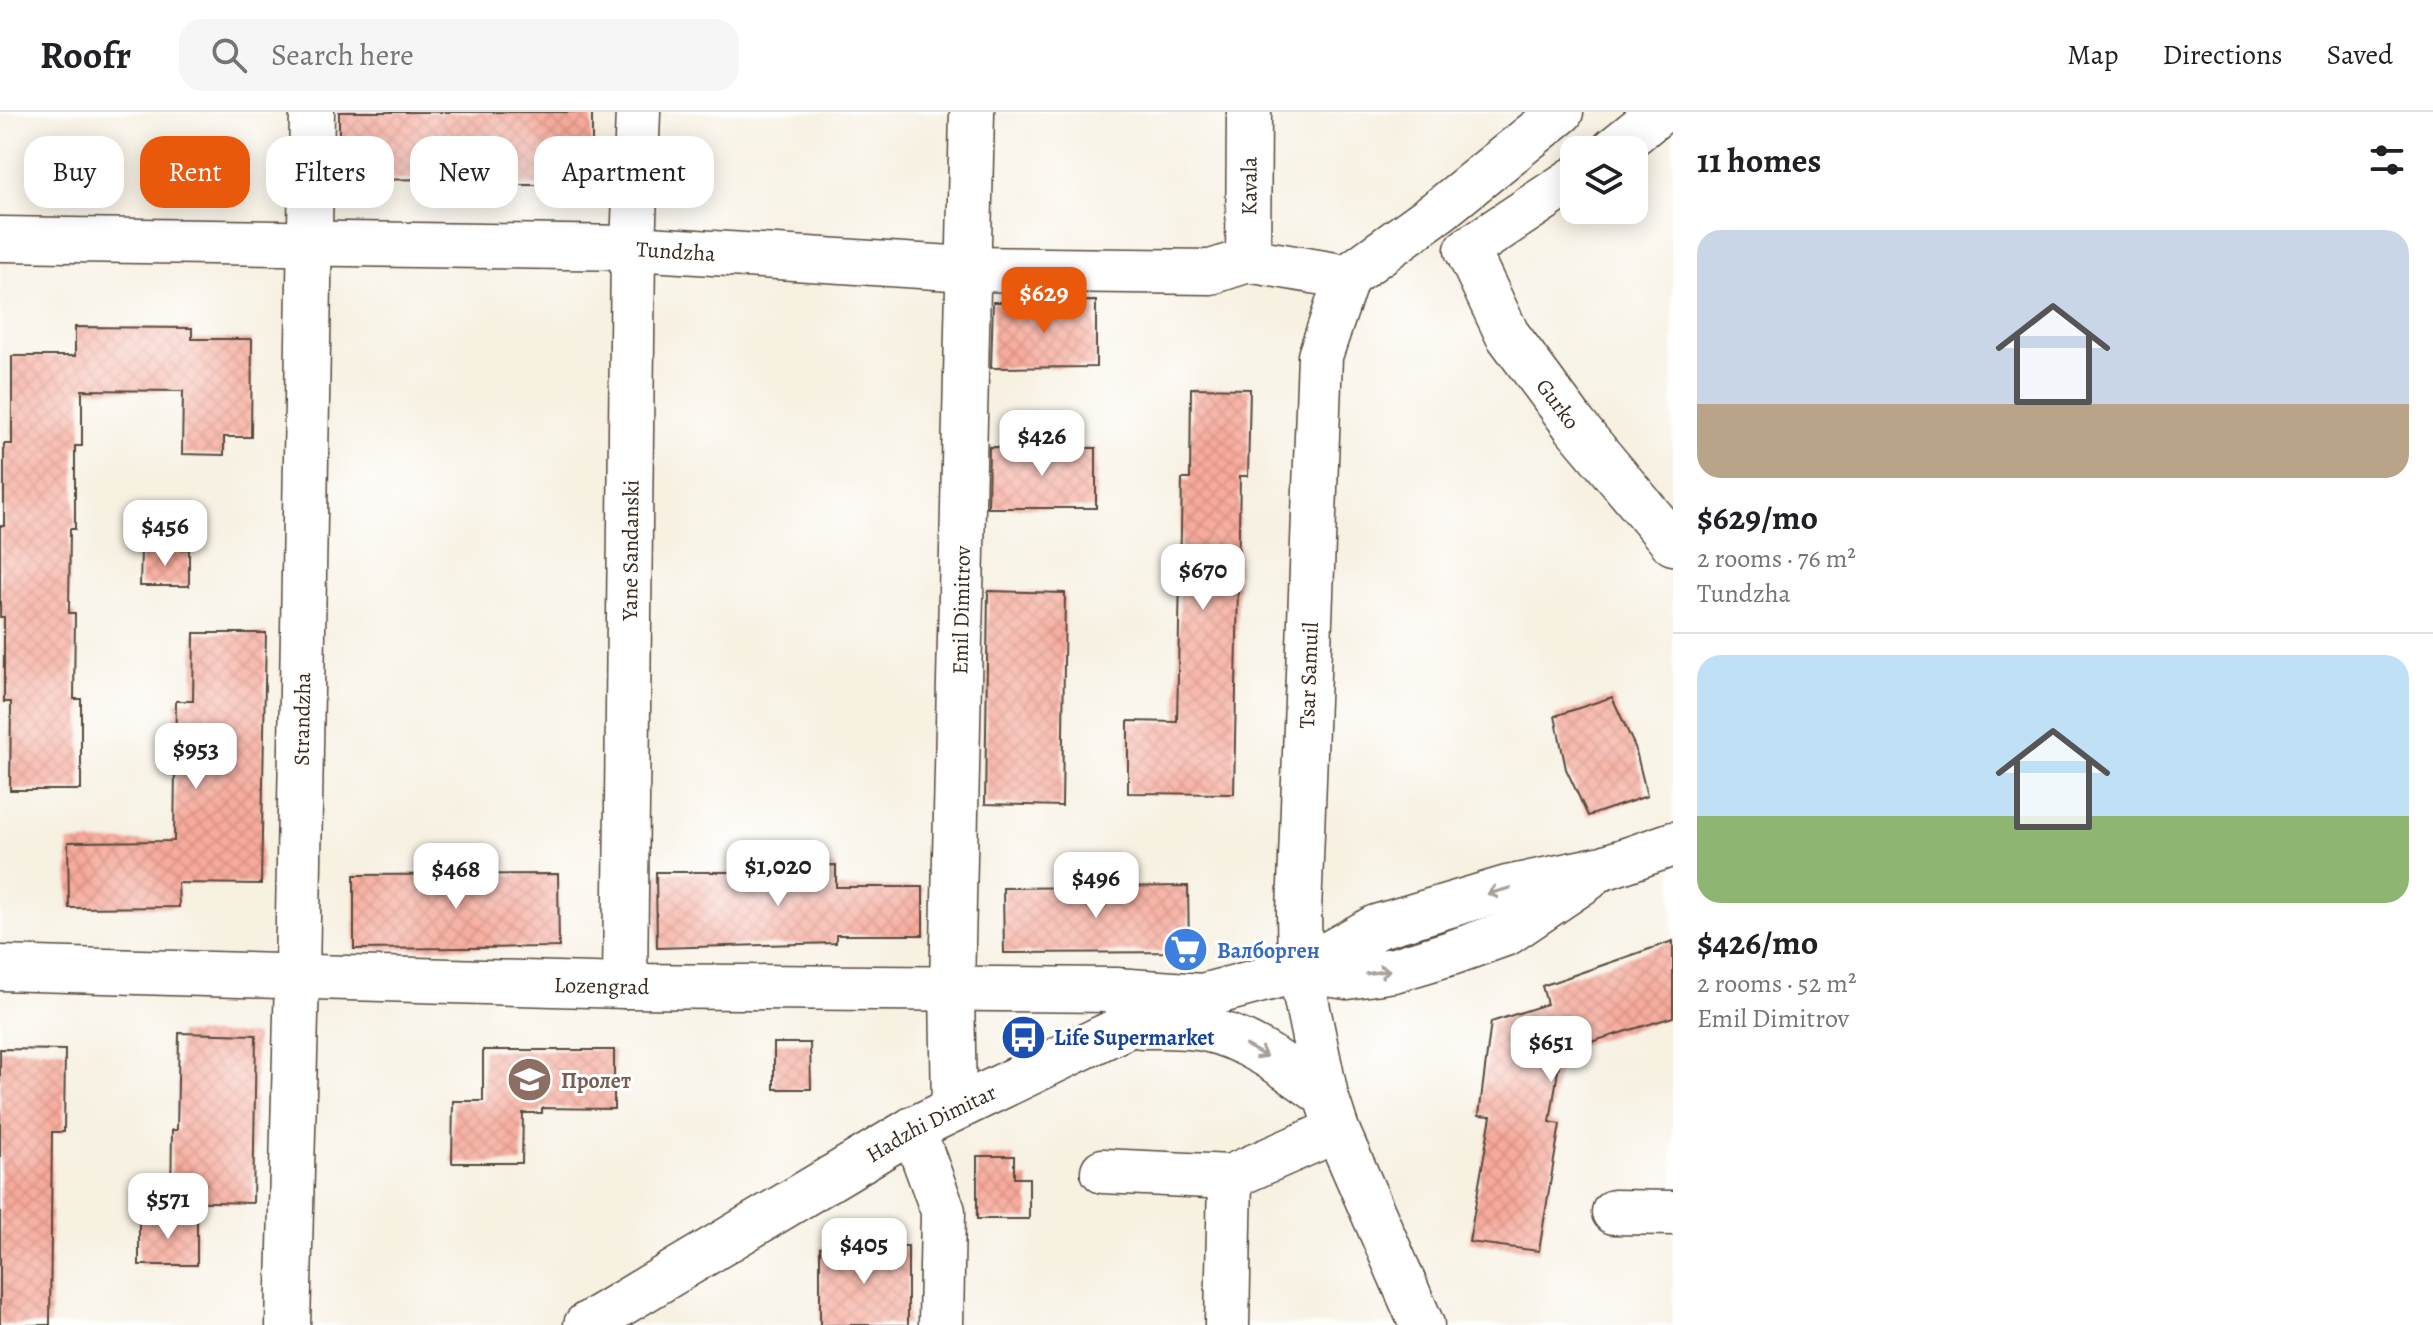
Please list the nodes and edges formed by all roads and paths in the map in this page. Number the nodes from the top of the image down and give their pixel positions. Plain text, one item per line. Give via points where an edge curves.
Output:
1 (312, 112) edge
2 (638, 112) edge
3 (972, 112) edge
4 (1249, 112) edge
5 (1561, 112) edge
6 (1660, 112) edge
7 (1630, 136) edge
8 (1560, 188) edge
9 (0, 239) edge
10 (310, 242) junction
11 (633, 248) junction
12 (1248, 260) junction
13 (968, 269) junction
14 (1347, 277) junction
15 (1667, 524) edge
16 (1673, 844) edge
17 (0, 968) edge
18 (1300, 970) junction
19 (297, 977) junction
20 (625, 986) junction
21 (952, 988) junction
22 (1202, 996) junction
23 (1127, 1026) junction
24 (954, 1108) junction
25 (1331, 1113) junction
26 (913, 1129) junction
27 (1103, 1171) dead end
28 (1230, 1177) junction
29 (1614, 1212) dead end
30 (1673, 1213) edge
31 (600, 1322) edge
32 (288, 1325) edge
33 (941, 1325) edge
34 (1227, 1325) edge
35 (1422, 1325) edge

1 - 10 street, Strandzha
2 - 11 street, Yane Sandanski
3 - 13 street, Emil Dimitrov
4 - 12 street, Kavala
5 - 14 street
6 - 7 street
8 - 15 street, Gurko via 1467,250 1507,334 1575,426
9 - 10 street, Tundzha
10 - 11 street, Tundzha
10 - 19 street, Strandzha
11 - 13 street, Tundzha
11 - 20 street, Yane Sandanski
12 - 13 street, Tundzha via 1211,272
12 - 14 street, Tundzha
13 - 21 street, Emil Dimitrov
14 - 18 street, Tsar Samuil via 1320,356
16 - 18 street, Hadzhi Dimitar via 1603,868 1494,892 1376,927
17 - 19 street, Lozengrad
18 - 22 street, Hadzhi Dimitar
18 - 25 street, Tsar Samuil
19 - 20 street, Lozengrad
19 - 32 street, Strandzha
20 - 21 street, Lozengrad
21 - 22 street, Lozengrad
21 - 24 street, Emil Dimitrov
22 - 23 street, Hadzhi Dimitar
23 - 24 street, Hadzhi Dimitar
23 -> 25 street via 1180,1026 1239,1041 1264,1054
24 - 26 street, Hadzhi Dimitar
25 - 28 street
25 - 35 street, Tsar Samuil
26 - 31 street, Hadzhi Dimitar
26 - 33 street via 943,1211
27 - 28 street
28 - 34 street
29 - 30 street

